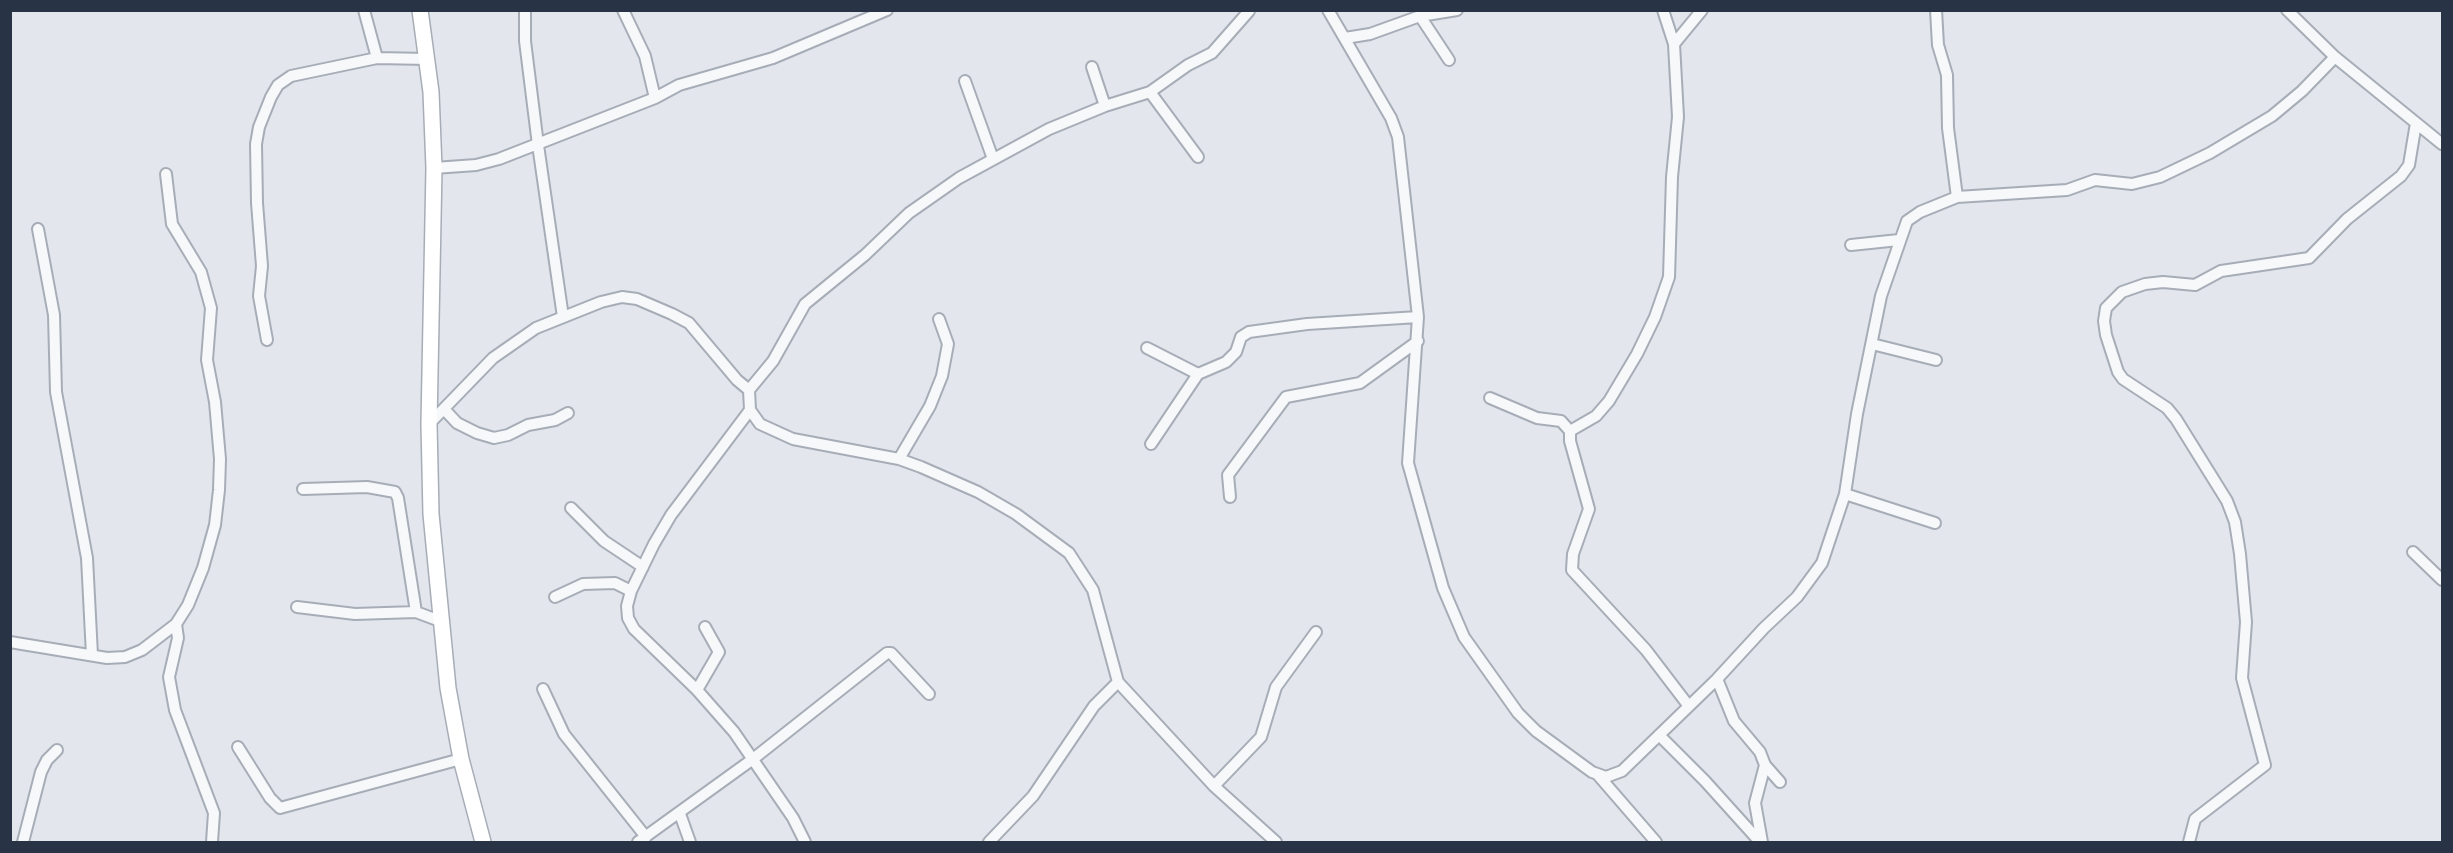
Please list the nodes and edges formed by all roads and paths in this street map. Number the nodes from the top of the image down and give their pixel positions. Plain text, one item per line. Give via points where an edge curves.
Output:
1 (364, 10) edge
2 (420, 10) edge
3 (525, 10) edge
4 (623, 10) edge
5 (887, 10) edge
6 (1328, 10) edge
7 (1457, 10) edge
8 (1663, 10) edge
9 (1702, 10) edge
10 (1936, 10) edge
11 (2287, 10) edge
12 (1249, 11) edge
13 (1420, 16) junction
14 (1345, 38) junction
15 (1674, 44) junction
16 (2335, 57) junction
17 (377, 58) junction
18 (428, 59) junction
19 (1449, 60) dead end
20 (1092, 67) dead end
21 (965, 81) dead end
22 (1150, 92) junction
23 (656, 98) junction
24 (1105, 106) junction
25 (2416, 123) junction
26 (2442, 144) edge
27 (537, 145) junction
28 (1198, 157) dead end
29 (993, 159) junction
30 (434, 168) junction
31 (166, 174) dead end
32 (1957, 197) junction
33 (38, 229) dead end
34 (1899, 240) junction
35 (1851, 245) dead end
36 (563, 317) junction
37 (1418, 317) junction
38 (939, 319) dead end
39 (267, 340) dead end
40 (1418, 341) junction
41 (1872, 344) junction
42 (1147, 348) dead end
43 (1936, 360) dead end
44 (1198, 374) junction
45 (749, 390) junction
46 (1490, 398) dead end
47 (444, 408) junction
48 (750, 410) junction
49 (568, 413) dead end
50 (429, 424) junction
51 (1570, 432) junction
52 (1151, 444) dead end
53 (900, 459) junction
54 (303, 489) dead end
55 (1845, 494) junction
56 (1230, 497) dead end
57 (571, 508) dead end
58 (1935, 524) dead end
59 (2413, 552) dead end
60 (643, 567) junction
61 (2442, 580) edge
62 (631, 591) junction
63 (555, 597) dead end
64 (297, 606) dead end
65 (416, 612) junction
66 (440, 621) junction
67 (176, 624) junction
68 (705, 627) dead end
69 (1316, 632) dead end
70 (10, 642) edge
71 (92, 655) junction
72 (1717, 680) junction
73 (1118, 682) junction
74 (543, 689) dead end
75 (697, 690) junction
76 (929, 694) dead end
77 (1688, 705) junction
78 (1659, 735) junction
79 (238, 747) dead end
80 (57, 750) dead end
81 (461, 759) junction
82 (753, 759) junction
83 (1765, 765) junction
84 (1598, 775) junction
85 (1780, 782) dead end
86 (1214, 786) junction
87 (680, 814) junction
88 (642, 840) edge
89 (23, 843) edge
90 (212, 843) edge
91 (483, 843) edge
92 (690, 843) edge
93 (804, 843) edge
94 (989, 843) edge
95 (1276, 843) edge
96 (1656, 843) edge
97 (1761, 843) edge
98 (2189, 843) edge

1 - 17 street
2 - 18 street
3 - 27 street
4 - 23 street via 645,56
5 - 23 street via 773,58 679,85
6 - 14 street
7 - 13 street
8 - 15 street
9 - 15 street
10 - 32 street via 1938,45 1947,75 1948,128
11 - 16 street
12 - 22 street via 1212,53
13 - 14 street via 1370,34
13 - 19 street
14 - 37 street via 1398,137
15 - 51 street via 1678,117 1669,277 1637,354 1609,400 1596,416
16 - 25 street
16 - 32 street via 2272,116 2160,177 2132,184 2095,180 2059,191
17 - 18 street
17 - 39 street via 291,76 278,85 259,127 259,289
18 - 30 street
20 - 24 street
21 - 29 street
22 - 24 street
22 - 28 street
23 - 27 street
24 - 29 street via 1049,129
25 - 26 street
25 - 98 street via 2409,165 2401,177 2347,219 2309,258 2221,271 2195,285 2145,284 2111,300 2104,314 2118,372 2176,419 2227,501 2238,543 2246,613 2242,678 2265,765 2195,819
27 - 30 street via 476,165
27 - 36 street
29 - 45 street via 909,213 865,255 815,294 805,304 773,361
30 - 50 street
31 - 67 street via 172,224 201,272 208,293 207,360 220,459 215,525 203,568
32 - 34 street via 1911,218
33 - 71 street via 54,315 57,392 86,550
34 - 35 street
34 - 41 street via 1881,296
36 - 45 street via 622,297 654,305 689,323
36 - 47 street via 513,342
37 - 40 street
37 - 44 street via 1249,332 1226,362
38 - 53 street via 948,344 942,376
40 - 56 street via 1360,383 1286,397 1228,475
40 - 84 street via 1408,463 1455,619 1475,655 1518,713 1536,731
41 - 43 street
41 - 55 street
42 - 44 street
44 - 52 street
45 - 48 street
46 - 51 street via 1537,418 1561,421
47 - 49 street via 457,423 494,438
47 - 50 street
48 - 53 street via 760,424 793,440
48 - 60 street via 671,515
50 - 66 street via 431,514
51 - 77 street via 1589,508 1573,554 1572,570 1646,650
53 - 73 street via 978,492 1069,553 1093,590
54 - 65 street via 367,487 395,492
55 - 58 street
55 - 72 street via 1830,545 1816,572
57 - 60 street via 604,541
59 - 61 street
60 - 62 street
62 - 63 street via 615,583 583,584
62 - 75 street via 627,606 634,629
64 - 65 street via 355,614
65 - 66 street
66 - 81 street
67 - 71 street via 142,650 125,657
67 - 90 street via 178,638 170,677 173,699 214,813
68 - 75 street via 719,652
69 - 86 street via 1276,687 1261,737
70 - 71 street
72 - 77 street
72 - 83 street via 1729,712 1760,752
73 - 86 street
73 - 94 street via 1084,718 1033,796
74 - 88 street via 564,734
75 - 82 street
76 - 82 street via 887,653
77 - 78 street
78 - 84 street via 1622,771
78 - 97 street
79 - 81 street via 280,808
80 - 89 street via 41,772
81 - 91 street
82 - 87 street
82 - 93 street via 793,818
83 - 85 street
83 - 97 street via 1755,803
84 - 96 street
86 - 95 street
87 - 88 street
87 - 92 street

